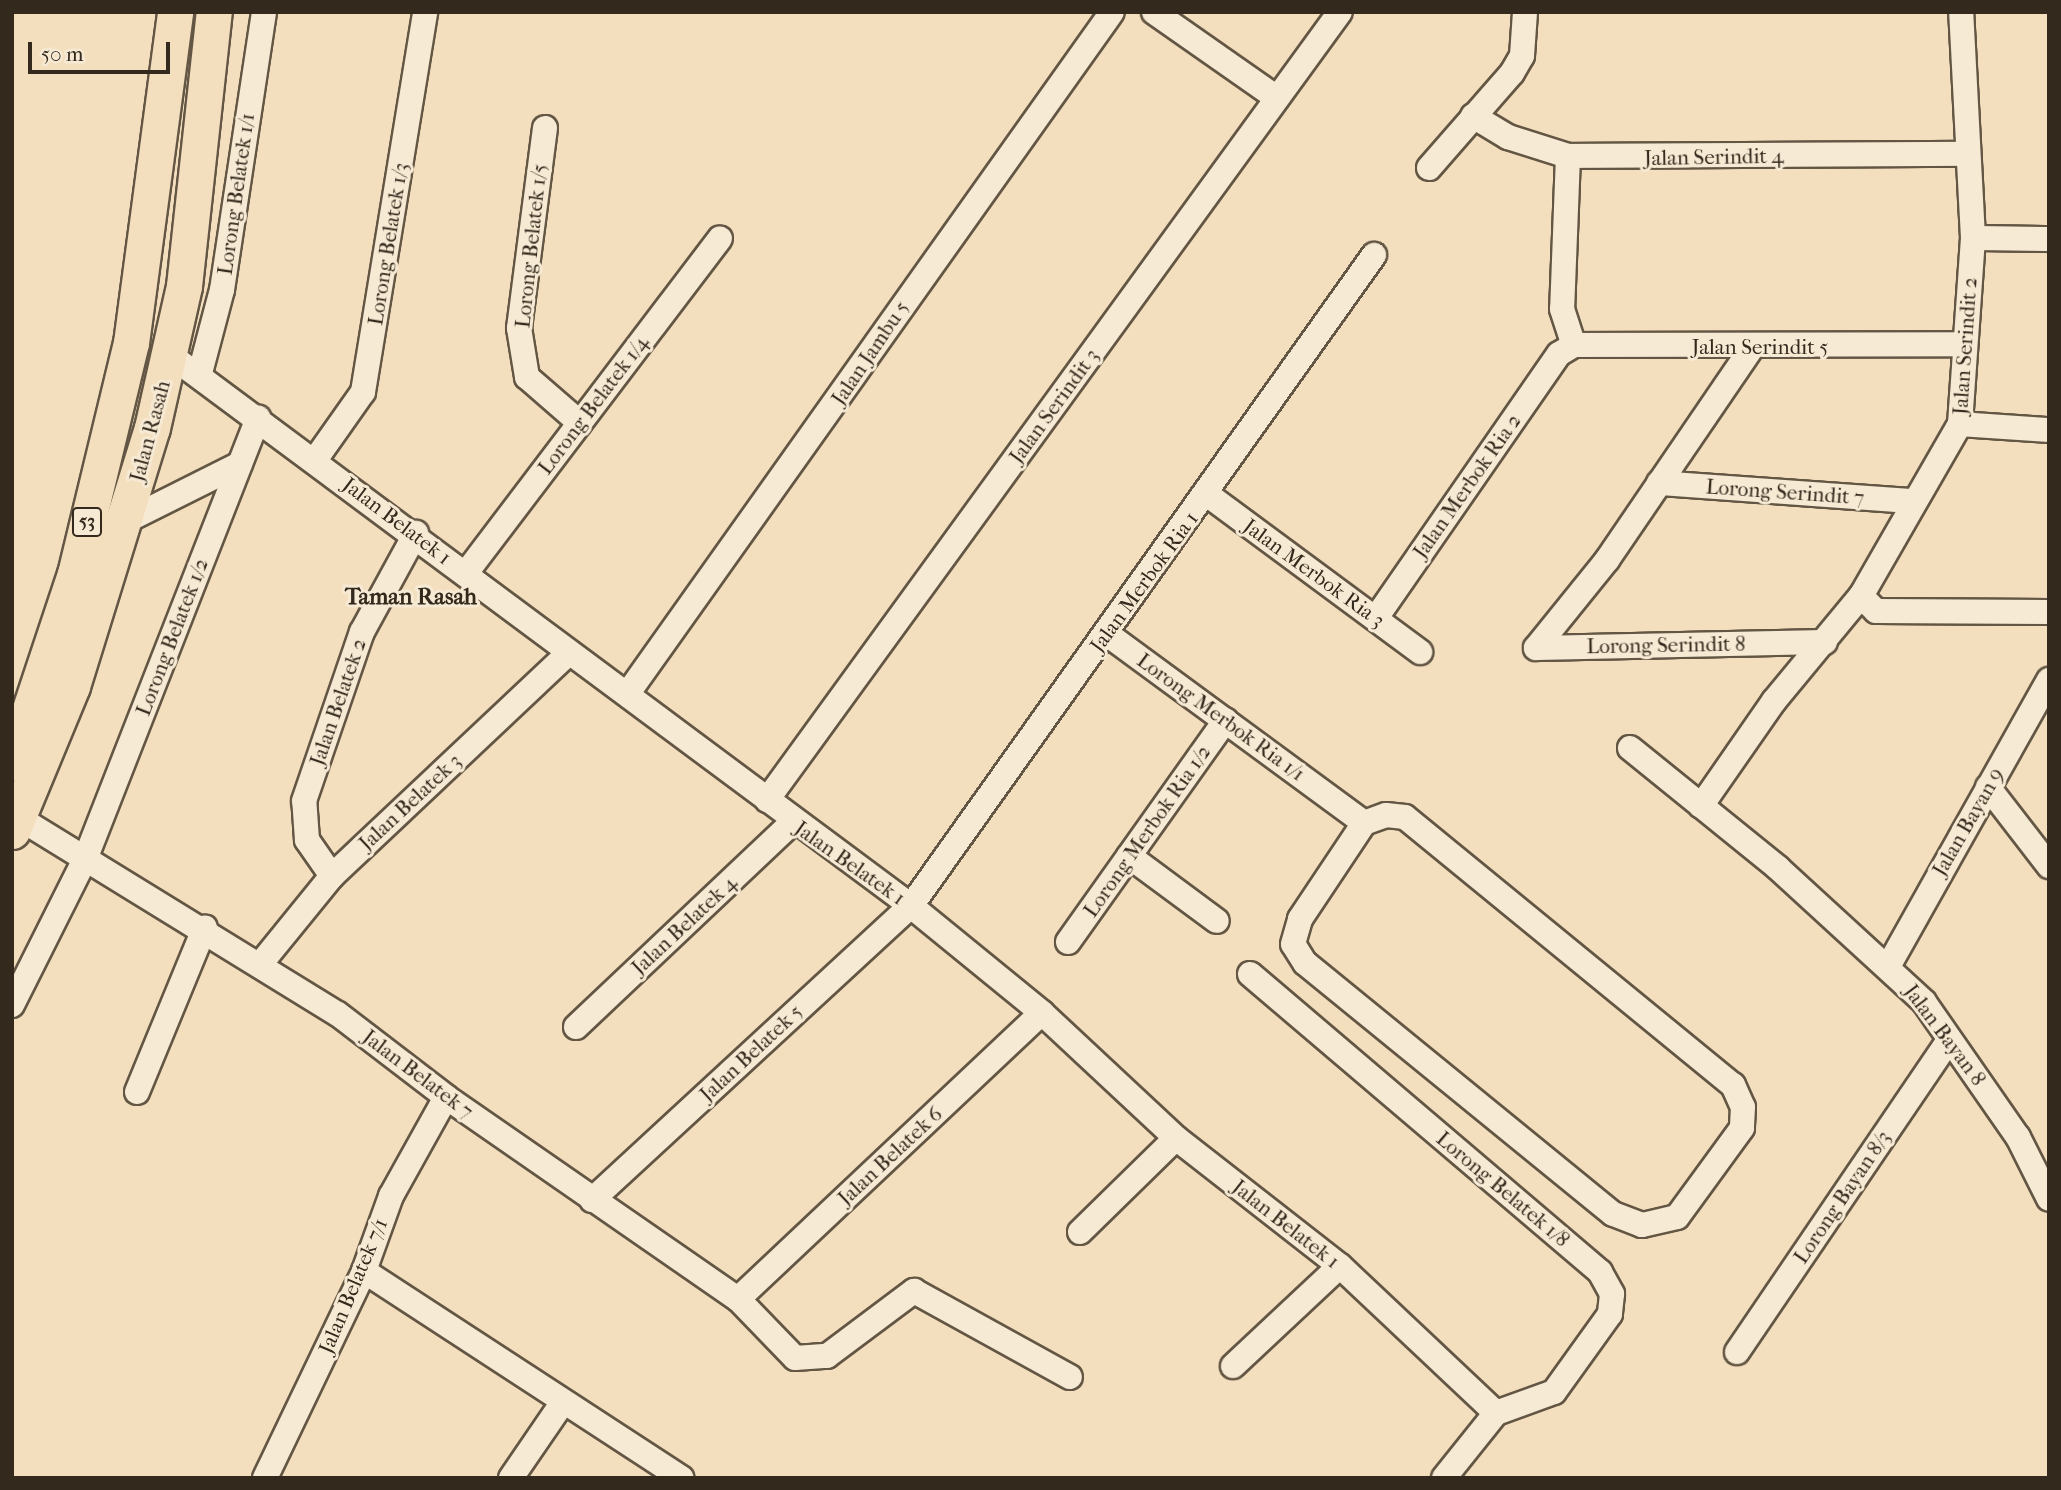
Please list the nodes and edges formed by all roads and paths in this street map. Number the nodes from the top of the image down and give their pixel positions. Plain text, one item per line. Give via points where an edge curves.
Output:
1 (175, 12) edge
2 (214, 12) edge
3 (264, 12) edge
4 (425, 12) edge
5 (1112, 12) edge
6 (1154, 12) edge
7 (1340, 12) edge
8 (1525, 12) edge
9 (1961, 12) edge
10 (1278, 99) junction
11 (1473, 116) junction
12 (545, 128) dead end
13 (1964, 154) junction
14 (1568, 156) junction
15 (1429, 168) dead end
16 (720, 238) dead end
17 (1973, 238) junction
18 (2049, 239) edge
19 (1374, 256) dead end
20 (131, 343) junction
21 (1964, 344) junction
22 (1751, 349) junction
23 (1566, 350) junction
24 (170, 355) junction
25 (200, 373) junction
26 (258, 416) junction
27 (580, 423) junction
28 (1960, 424) junction
29 (2049, 430) edge
30 (315, 460) junction
31 (240, 464) junction
32 (1659, 483) junction
33 (1208, 495) junction
34 (1912, 501) junction
35 (125, 521) junction
36 (416, 533) junction
37 (466, 573) junction
38 (1860, 596) junction
39 (2049, 612) edge
40 (1376, 618) junction
41 (1107, 634) junction
42 (1825, 642) junction
43 (1420, 652) dead end
44 (569, 653) junction
45 (2049, 680) edge
46 (628, 693) junction
47 (1226, 720) junction
48 (1630, 748) dead end
49 (12, 763) edge
50 (1988, 787) junction
51 (767, 800) junction
52 (1701, 806) junction
53 (792, 823) junction
54 (1364, 823) junction
55 (16, 825) edge
56 (1129, 856) junction
57 (86, 857) junction
58 (2049, 866) edge
59 (332, 876) junction
60 (911, 906) junction
61 (1217, 921) dead end
62 (205, 927) junction
63 (1068, 942) dead end
64 (262, 962) junction
65 (1889, 965) junction
66 (1250, 974) dead end
67 (12, 1005) edge
68 (1042, 1013) junction
69 (576, 1027) dead end
70 (1948, 1042) junction
71 (137, 1092) dead end
72 (446, 1097) junction
73 (1176, 1138) junction
74 (2046, 1185) edge
75 (592, 1200) junction
76 (1080, 1232) dead end
77 (1340, 1266) junction
78 (364, 1271) junction
79 (738, 1299) junction
80 (1737, 1352) dead end
81 (1233, 1366) dead end
82 (1070, 1377) dead end
83 (561, 1405) junction
84 (1496, 1413) junction
85 (265, 1478) edge
86 (511, 1478) edge
87 (681, 1478) edge
88 (1444, 1478) edge

1 - 20 highway, Jalan Rasah / 53
2 - 24 highway, Jalan Rasah / 53 via 200,169
3 - 25 street, Lorong Belatek 1/1 via 222,290
4 - 30 street, Lorong Belatek 1/3 via 362,392
5 - 46 street, Jalan Jambu 5
6 - 10 street
7 - 10 street, Jalan Serindit 3
8 - 11 street via 1522,55
9 - 13 street, Jalan Serindit 2
10 - 51 street, Jalan Serindit 3
11 - 14 street, Jalan Serindit 4 via 1507,137
11 - 15 street
12 - 27 street, Lorong Belatek 1/5 via 519,328 527,377
13 - 14 street, Jalan Serindit 4
13 - 17 street, Jalan Serindit 2
14 - 23 street via 1562,309
16 - 27 street, Lorong Belatek 1/4
17 - 18 street
17 - 21 street, Jalan Serindit 2
19 - 33 street, Jalan Merbok Ria 1
20 - 24 highway
20 - 49 highway, Jalan Rasah / 53 via 71,587
21 - 22 street, Jalan Serindit 5
21 - 28 street, Jalan Serindit 2
22 - 23 street, Jalan Serindit 5
22 - 32 street
23 - 40 street, Jalan Merbok Ria 2
24 - 25 street, Jalan Belatek 1
24 - 35 highway, Jalan Rasah / 53
25 - 26 street, Jalan Belatek 1
26 - 30 street, Jalan Belatek 1
26 - 31 street, Lorong Belatek 1/2
27 - 37 street, Lorong Belatek 1/4
28 - 29 street
28 - 34 street, Jalan Serindit 2
30 - 36 street, Jalan Belatek 1
31 - 35 street
31 - 57 street, Lorong Belatek 1/2
32 - 34 street, Lorong Serindit 7
32 - 42 street, Lorong Serindit 8 via 1536,648
33 - 40 street, Jalan Merbok Ria 3
33 - 41 street, Jalan Merbok Ria 1
34 - 38 street, Jalan Serindit 2
35 - 55 highway, Jalan Rasah / 53 via 72,686
36 - 37 street, Jalan Belatek 1
36 - 59 street, Jalan Belatek 2 via 362,632 304,801 307,840
37 - 44 street, Jalan Belatek 1
38 - 39 street via 1876,611
38 - 42 street, Jalan Serindit 2
40 - 43 street, Jalan Merbok Ria 3
41 - 47 street, Lorong Merbok Ria 1/1
41 - 60 street, Jalan Merbok Ria 1
42 - 52 street via 1773,701
44 - 46 street, Jalan Belatek 1
44 - 59 street, Jalan Belatek 3
45 - 50 street, Jalan Bayan 9
46 - 51 street, Jalan Belatek 1
47 - 54 street, Lorong Merbok Ria 1/1
47 - 56 street, Lorong Merbok Ria 1/2
48 - 52 street, Jalan Bayan 8
50 - 58 street
50 - 65 street, Jalan Bayan 9
51 - 53 street, Jalan Belatek 1
52 - 65 street, Jalan Bayan 8
53 - 60 street, Jalan Belatek 1
53 - 69 street, Jalan Belatek 4
54 - 54 street via 1405,817 1733,1085 1743,1107 1742,1128 1677,1217 1642,1225 1613,1214 1305,962 1293,944 1300,919
55 - 57 street, Jalan Belatek 7
56 - 61 street
56 - 63 street, Lorong Merbok Ria 1/2
57 - 62 street, Jalan Belatek 7
57 - 67 street, Lorong Belatek 1/2
59 - 64 street, Jalan Belatek 3
60 - 68 street, Jalan Belatek 1
60 - 75 street, Jalan Belatek 5
62 - 64 street, Jalan Belatek 7
62 - 71 street
64 - 72 street, Jalan Belatek 7
65 - 70 street, Jalan Bayan 8 via 1924,1002
66 - 84 street, Lorong Belatek 1/8 via 1601,1272 1612,1294 1610,1314 1554,1392
68 - 73 street, Jalan Belatek 1
68 - 79 street, Jalan Belatek 6
70 - 74 street, Jalan Bayan 8 via 1989,1092
70 - 80 street, Lorong Bayan 8/3
72 - 75 street, Jalan Belatek 7
72 - 78 street, Jalan Belatek 7/1 via 391,1196
73 - 76 street
73 - 77 street, Jalan Belatek 1
75 - 79 street, Jalan Belatek 7
77 - 81 street
77 - 84 street, Jalan Belatek 1
78 - 83 street
78 - 85 street, Jalan Belatek 7/1
79 - 82 street, Jalan Belatek 7 via 795,1358 827,1356 914,1291
83 - 86 street
83 - 87 street
84 - 88 street

